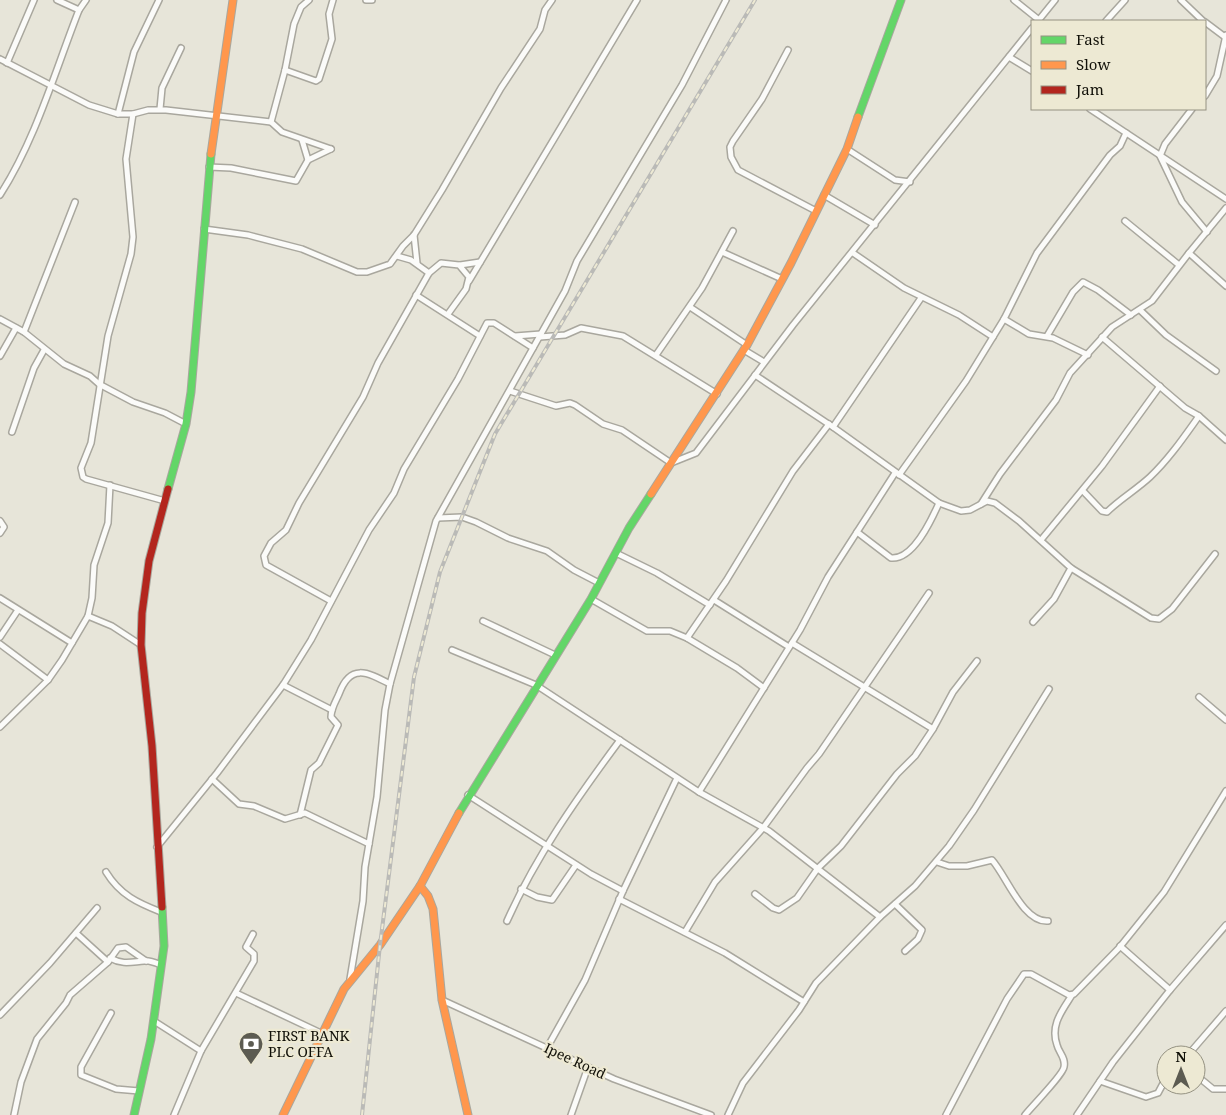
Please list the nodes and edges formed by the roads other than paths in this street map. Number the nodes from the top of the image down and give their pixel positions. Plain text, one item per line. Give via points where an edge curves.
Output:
1 (34, 0) edge
2 (57, 0) edge
3 (86, 0) edge
4 (159, 0) edge
5 (233, 0) edge
6 (309, 0) edge
7 (333, 0) edge
8 (366, 0) edge
9 (372, 0) edge
10 (552, 0) edge
11 (637, 0) edge
12 (726, 0) edge
13 (901, 0) edge
14 (1014, 0) edge
15 (1055, 0) edge
16 (1125, 0) edge
17 (1181, 0) edge
18 (79, 10) junction
19 (1037, 20) edge
20 (1039, 20) edge
21 (1107, 20) edge
22 (1202, 20) edge
23 (1206, 23) edge
24 (1031, 29) edge
25 (1226, 36) edge
26 (181, 48) dead end
27 (788, 50) dead end
28 (1009, 57) junction
29 (0, 59) edge
30 (7, 63) junction
31 (285, 70) junction
32 (1031, 70) edge
33 (52, 85) junction
34 (1206, 94) edge
35 (160, 109) junction
36 (1091, 110) edge
37 (1191, 110) edge
38 (118, 114) junction
39 (133, 114) junction
40 (216, 117) junction
41 (271, 122) junction
42 (1126, 134) junction
43 (302, 140) junction
44 (847, 150) junction
45 (1160, 156) junction
46 (308, 160) junction
47 (209, 167) junction
48 (910, 182) junction
49 (0, 194) edge
50 (824, 196) junction
51 (1226, 199) edge
52 (75, 202) dead end
53 (1226, 208) edge
54 (816, 211) junction
55 (1125, 221) dead end
56 (875, 225) junction
57 (204, 229) junction
58 (733, 231) dead end
59 (1207, 232) junction
60 (414, 235) junction
61 (722, 252) junction
62 (853, 252) junction
63 (1189, 252) junction
64 (397, 256) junction
65 (480, 262) junction
66 (417, 263) junction
67 (459, 265) junction
68 (1179, 265) junction
69 (429, 273) junction
70 (782, 279) junction
71 (468, 283) junction
72 (1226, 286) edge
73 (416, 295) junction
74 (921, 298) junction
75 (690, 307) junction
76 (1140, 310) junction
77 (448, 314) junction
78 (1131, 315) junction
79 (1004, 319) junction
80 (0, 320) edge
81 (16, 328) junction
82 (24, 332) junction
83 (480, 336) junction
84 (515, 336) junction
85 (540, 336) junction
86 (1046, 336) junction
87 (993, 337) junction
88 (1102, 337) junction
89 (745, 347) junction
90 (534, 348) junction
91 (44, 350) junction
92 (656, 355) junction
93 (1088, 355) junction
94 (0, 356) edge
95 (764, 362) junction
96 (1216, 371) dead end
97 (755, 375) junction
98 (99, 384) junction
99 (1160, 386) junction
100 (510, 390) junction
101 (716, 394) junction
102 (1199, 416) junction
103 (186, 424) junction
104 (831, 426) junction
105 (12, 432) dead end
106 (1226, 440) edge
107 (670, 463) junction
108 (897, 474) junction
109 (110, 485) junction
110 (1083, 491) junction
111 (165, 500) junction
112 (939, 503) junction
113 (979, 506) junction
114 (438, 518) junction
115 (0, 522) edge
116 (857, 532) junction
117 (0, 533) edge
118 (1041, 540) junction
119 (616, 553) junction
120 (1215, 554) dead end
121 (1071, 568) junction
122 (599, 583) junction
123 (929, 593) dead end
124 (0, 598) edge
125 (591, 599) junction
126 (331, 601) junction
127 (712, 602) junction
128 (18, 610) junction
129 (88, 616) junction
130 (483, 621) dead end
131 (1033, 622) dead end
132 (0, 637) edge
133 (687, 638) junction
134 (72, 643) junction
135 (0, 644) edge
136 (141, 645) junction
137 (791, 645) junction
138 (452, 650) dead end
139 (555, 655) junction
140 (977, 661) dead end
141 (48, 680) junction
142 (390, 684) junction
143 (282, 685) junction
144 (536, 685) junction
145 (865, 686) junction
146 (764, 688) junction
147 (1049, 689) dead end
148 (1199, 696) dead end
149 (332, 710) junction
150 (1226, 720) edge
151 (2, 723) edge
152 (933, 729) junction
153 (620, 740) junction
154 (677, 778) junction
155 (212, 779) junction
156 (1226, 791) edge
157 (699, 792) junction
158 (468, 795) junction
159 (300, 815) junction
160 (762, 828) junction
161 (369, 844) junction
162 (547, 845) junction
163 (157, 848) junction
164 (937, 862) junction
165 (576, 865) junction
166 (818, 868) junction
167 (106, 872) dead end
168 (420, 886) junction
169 (521, 889) junction
170 (623, 891) junction
171 (755, 894) dead end
172 (619, 899) junction
173 (895, 904) junction
174 (97, 908) dead end
175 (161, 912) junction
176 (880, 917) junction
177 (506, 921) dead end
178 (1048, 921) dead end
179 (1226, 925) edge
180 (685, 932) junction
181 (1224, 933) edge
182 (76, 934) junction
183 (253, 934) dead end
184 (1120, 946) junction
185 (906, 951) dead end
186 (109, 960) junction
187 (146, 961) junction
188 (161, 965) junction
189 (350, 980) junction
190 (1170, 990) junction
191 (236, 993) junction
192 (1072, 995) junction
193 (442, 1000) junction
194 (804, 1002) junction
195 (1226, 1011) edge
196 (111, 1013) dead end
197 (0, 1015) edge
198 (154, 1021) junction
199 (322, 1034) junction
200 (1197, 1045) edge
201 (547, 1048) junction
202 (201, 1051) junction
203 (588, 1067) junction
204 (1100, 1081) junction
205 (1206, 1083) edge
206 (1226, 1089) edge
207 (139, 1091) junction
208 (1156, 1094) edge
209 (703, 1114) edge
210 (14, 1115) edge
211 (134, 1115) edge
212 (174, 1115) edge
213 (283, 1115) edge
214 (468, 1115) edge
215 (571, 1115) edge
216 (711, 1115) edge
217 (728, 1115) edge
218 (946, 1115) edge
219 (1025, 1115) edge
220 (1077, 1115) edge

1 - 30 street
2 - 18 street
3 - 18 street
4 - 38 street via 134,52
5 - 40 street
6 - 31 street via 301,7 294,24
7 - 31 street via 329,14 332,39 318,79
8 - 9 street
10 - 60 street via 545,10 540,29
11 - 65 street
12 - 85 street via 677,94 577,261 565,291
13 - 44 street
14 - 19 street
15 - 20 street
16 - 21 street
17 - 22 street
18 - 33 street
23 - 25 street
24 - 28 street
25 - 34 street via 1217,76
26 - 35 street via 162,88
27 - 54 street via 762,99 733,141 731,157 738,170
28 - 32 street
28 - 48 street
29 - 30 street
30 - 33 street
31 - 41 street
33 - 38 street via 89,105
33 - 49 street
35 - 39 street
35 - 40 street
36 - 42 street
37 - 45 street via 1165,144
38 - 39 street
39 - 98 street via 126,159 133,237
40 - 41 street
40 - 47 street
41 - 43 street via 282,132
42 - 45 street
42 - 79 street via 1037,254
43 - 46 street
43 - 46 street via 331,150
44 - 48 street via 895,180
44 - 50 street
45 - 51 street
45 - 59 street via 1182,202
46 - 47 street via 296,181 231,168
47 - 57 street
48 - 56 street
50 - 54 street
50 - 56 street
52 - 82 street
53 - 59 street
54 - 70 street
55 - 68 street
56 - 62 street
57 - 64 street via 248,235 302,249 357,272 380,269
57 - 103 street
58 - 61 street
59 - 63 street
60 - 64 street
60 - 66 street
61 - 70 street
61 - 75 street
62 - 74 street
62 - 95 street
63 - 68 street
63 - 72 street
64 - 66 street
65 - 67 street
65 - 71 street
66 - 69 street
67 - 69 street via 441,264
67 - 71 street via 468,274
68 - 76 street via 1152,301
69 - 73 street
70 - 89 street
71 - 77 street
73 - 77 street
73 - 126 street via 363,397 286,530 271,544 263,559 266,565
74 - 87 street via 959,315
74 - 104 street
75 - 89 street
75 - 92 street
76 - 78 street
76 - 96 street via 1166,335
77 - 83 street
78 - 86 street via 1083,282 1072,292
78 - 88 street
79 - 86 street via 1029,334
79 - 87 street
80 - 81 street
81 - 82 street
81 - 94 street
82 - 91 street
83 - 84 street via 489,322
83 - 126 street
84 - 85 street
84 - 90 street
85 - 90 street
85 - 92 street via 565,335 581,328 594,329 623,336
86 - 93 street
87 - 108 street via 938,422
88 - 93 street
88 - 99 street
89 - 95 street
89 - 101 street
90 - 100 street
91 - 98 street
91 - 105 street via 34,368
92 - 101 street
93 - 113 street via 1070,373 1056,400
95 - 97 street
97 - 104 street
97 - 107 street via 696,453
98 - 103 street
98 - 109 street via 90,443 81,468 86,479
99 - 102 street
99 - 110 street
100 - 107 street via 556,406 575,405 604,424 622,430
100 - 114 street
101 - 107 street
102 - 106 street
102 - 110 street via 1149,478 1107,512 1102,511
103 - 111 street
104 - 108 street
104 - 127 street via 793,471
107 - 119 street
108 - 112 street
108 - 116 street
109 - 111 street
109 - 129 street via 108,524 94,566
110 - 118 street
111 - 136 street via 148,570
112 - 113 street via 961,511
112 - 116 street via 928,526 903,557 891,558
113 - 118 street via 987,501 995,502
114 - 122 street via 469,520 508,538 548,550 574,570
114 - 142 street
115 - 117 street via 4,527
116 - 137 street
118 - 121 street
119 - 122 street
119 - 127 street
120 - 121 street via 1172,609 1159,619 1151,618
121 - 131 street via 1054,599
122 - 125 street
123 - 145 street
124 - 128 street
125 - 133 street via 648,631 670,630
125 - 139 street
126 - 143 street
127 - 133 street
127 - 137 street
128 - 132 street
128 - 134 street
129 - 134 street
129 - 136 street via 112,626
130 - 139 street
133 - 146 street
134 - 141 street
135 - 141 street
136 - 163 street via 152,746
137 - 145 street
137 - 146 street
138 - 144 street
139 - 144 street
140 - 152 street via 953,692
141 - 151 street
142 - 149 street via 369,674 350,675
142 - 161 street
143 - 149 street
143 - 155 street
144 - 153 street
144 - 158 street
145 - 152 street
145 - 160 street via 819,754
146 - 157 street
147 - 164 street via 974,810
148 - 150 street
149 - 159 street via 331,716 338,725 336,732 319,763 311,770
152 - 166 street via 847,839
153 - 154 street
153 - 162 street
154 - 157 street
154 - 170 street
155 - 159 street via 239,804 254,806 285,819
155 - 163 street
156 - 184 street via 1174,877
157 - 160 street
158 - 162 street
158 - 168 street
159 - 161 street via 306,813
160 - 166 street
160 - 180 street via 714,882
161 - 189 street
162 - 165 street
162 - 169 street
163 - 175 street
164 - 173 street
164 - 178 street via 967,866 992,860 1032,915
165 - 169 street via 552,900
165 - 170 street
166 - 171 street via 797,898 779,910
166 - 176 street
167 - 175 street via 114,886 134,901
168 - 189 street via 380,945
168 - 193 street via 432,909 439,949
169 - 177 street
170 - 172 street
172 - 180 street
172 - 201 street via 585,980
173 - 176 street
173 - 185 street via 922,930
174 - 182 street
175 - 188 street via 164,946
176 - 194 street via 820,978
179 - 181 street
180 - 194 street
181 - 190 street
182 - 186 street
182 - 197 street
183 - 191 street via 246,947 254,954 254,961
184 - 190 street
184 - 192 street
186 - 187 street via 119,963
186 - 187 street via 118,948 126,947
186 - 210 street via 70,995 37,1039 21,1082
187 - 188 street
188 - 198 street
189 - 199 street
190 - 204 street
191 - 199 street
191 - 202 street
192 - 218 street via 1031,974 1024,974
192 - 219 street via 1059,1014 1056,1026 1056,1045 1064,1059 1063,1070
193 - 201 street, Ipee Road
193 - 214 street
194 - 217 street via 743,1083
195 - 200 street
196 - 207 street via 83,1062 81,1075 116,1089
198 - 202 street
198 - 207 street
199 - 213 street
201 - 203 street, Ipee Road
202 - 212 street
203 - 209 street, Ipee Road
203 - 215 street
204 - 208 street via 1146,1097
204 - 220 street
205 - 206 street via 1213,1089
207 - 211 street
209 - 216 street, Ipee Road

